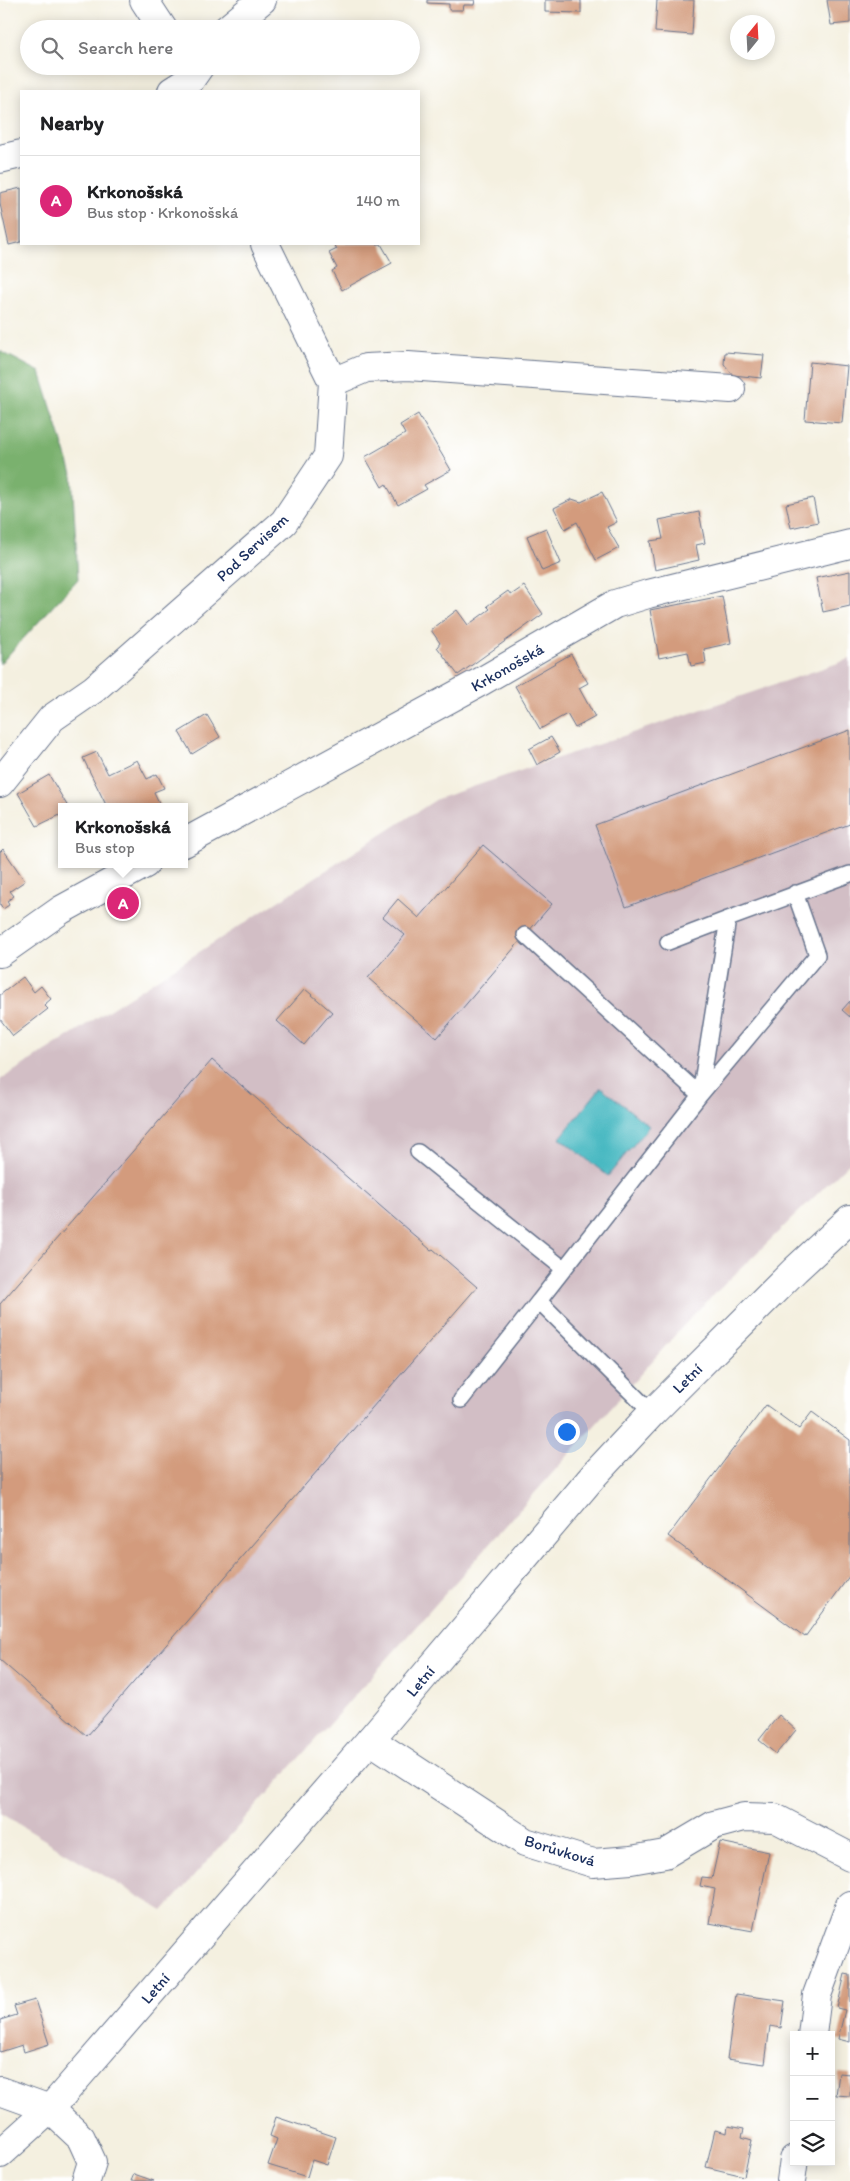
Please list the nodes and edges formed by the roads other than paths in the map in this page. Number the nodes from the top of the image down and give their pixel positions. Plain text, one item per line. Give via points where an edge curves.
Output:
1 (144, 0) edge
2 (262, 0) edge
3 (157, 20) edge
4 (238, 20) edge
5 (20, 154) edge
6 (0, 159) edge
7 (265, 245) edge
8 (333, 382) junction
9 (731, 389) dead end
10 (850, 544) edge
11 (0, 783) edge
12 (188, 841) edge
13 (138, 868) edge
14 (850, 874) edge
15 (795, 893) junction
16 (728, 919) junction
17 (525, 935) dead end
18 (668, 942) dead end
19 (0, 953) edge
20 (700, 1096) junction
21 (418, 1152) dead end
22 (850, 1219) edge
23 (564, 1269) junction
24 (539, 1301) junction
25 (461, 1400) dead end
26 (652, 1412) junction
27 (370, 1740) junction
28 (850, 1857) edge
29 (850, 1904) edge
30 (812, 2031) edge
31 (0, 2091) edge
32 (50, 2109) junction
33 (0, 2154) edge
34 (793, 2166) edge
35 (86, 2181) edge
36 (791, 2181) edge

1 - 3 street
2 - 4 street
5 - 6 street
7 - 8 street
8 - 9 street via 366,368 408,366
8 - 11 street, Pod Servisem via 328,456 284,522 94,689 52,718
10 - 12 street, Krkonošská via 615,604 482,681
13 - 19 street via 61,910
14 - 15 lane
15 - 16 lane
15 - 20 lane via 816,955
16 - 18 lane
16 - 20 lane
17 - 20 lane
20 - 23 lane
21 - 23 lane
22 - 26 street, Letní
23 - 24 lane
24 - 25 lane
24 - 26 lane
26 - 27 street, Letní
27 - 28 street, Borůvková via 525,1842 593,1863 665,1854 714,1825 744,1817 775,1818
27 - 32 street, Letní
29 - 30 street via 817,1995
31 - 32 street
32 - 33 street, Letní
32 - 35 street via 81,2138 92,2162
34 - 36 street

